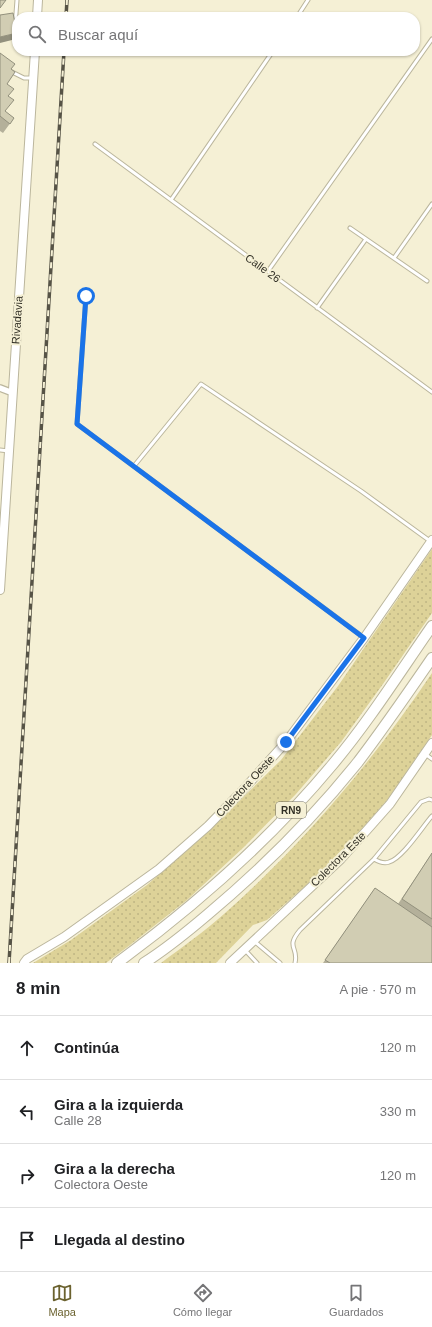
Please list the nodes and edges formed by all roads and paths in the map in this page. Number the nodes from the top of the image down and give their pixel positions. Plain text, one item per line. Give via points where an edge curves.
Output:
1 (17, 0) edge
2 (38, 0) edge
3 (308, 0) edge
4 (16, 12) edge
5 (37, 12) edge
6 (300, 12) edge
7 (432, 39) edge
8 (35, 56) edge
9 (270, 56) edge
10 (420, 56) edge
11 (420, 56) edge
12 (9, 69) edge
13 (33, 78) junction
14 (95, 144) dead end
15 (172, 200) junction
16 (432, 204) edge
17 (350, 228) dead end
18 (366, 239) junction
19 (394, 258) junction
20 (268, 271) junction
21 (426, 281) dead end
22 (86, 296) dead end
23 (317, 308) junction
24 (0, 388) edge
25 (432, 392) edge
26 (13, 393) junction
27 (0, 450) edge
28 (9, 451) junction
29 (134, 466) junction
30 (432, 541) edge
31 (0, 590) edge
32 (432, 626) edge
33 (364, 638) junction
34 (432, 658) edge
35 (432, 743) edge
36 (428, 756) edge
37 (432, 800) edge
38 (432, 816) edge
39 (374, 859) junction
40 (254, 941) junction
41 (245, 950) junction
42 (24, 963) edge
43 (117, 963) edge
44 (144, 963) edge
45 (230, 963) edge
46 (257, 963) edge
47 (280, 963) edge
48 (295, 963) edge

1 - 4 lane
2 - 5 street
3 - 6 lane
7 - 11 lane
8 - 13 street, Rivadavia
9 - 15 lane
10 - 20 lane
12 - 13 lane via 24,78
13 - 26 street, Rivadavia
14 - 15 lane, Calle 26
15 - 20 lane, Calle 26
16 - 19 lane
17 - 18 lane
18 - 19 lane
18 - 23 lane
19 - 21 lane
20 - 23 lane, Calle 26
22 - 29 lane via 77,424
23 - 25 lane, Calle 26
24 - 26 street
26 - 28 street, Rivadavia
27 - 28 lane
28 - 31 street, Rivadavia
29 - 30 lane via 201,384
29 - 33 lane
30 - 33 street, Colectora Oeste
32 - 43 highway, RN9 via 360,729 298,804 225,877
33 - 42 street, Colectora Oeste via 286,742 208,826 159,870
34 - 44 highway, RN9 via 357,763 279,851 229,897
35 - 36 street, Colectora Este
36 - 40 street, Colectora Este via 341,859
37 - 39 lane via 421,802
38 - 39 lane via 398,857 388,863
39 - 48 lane via 297,934 292,942 296,955
40 - 41 street, Colectora Este
40 - 47 lane
41 - 45 street, Colectora Este
41 - 46 lane

